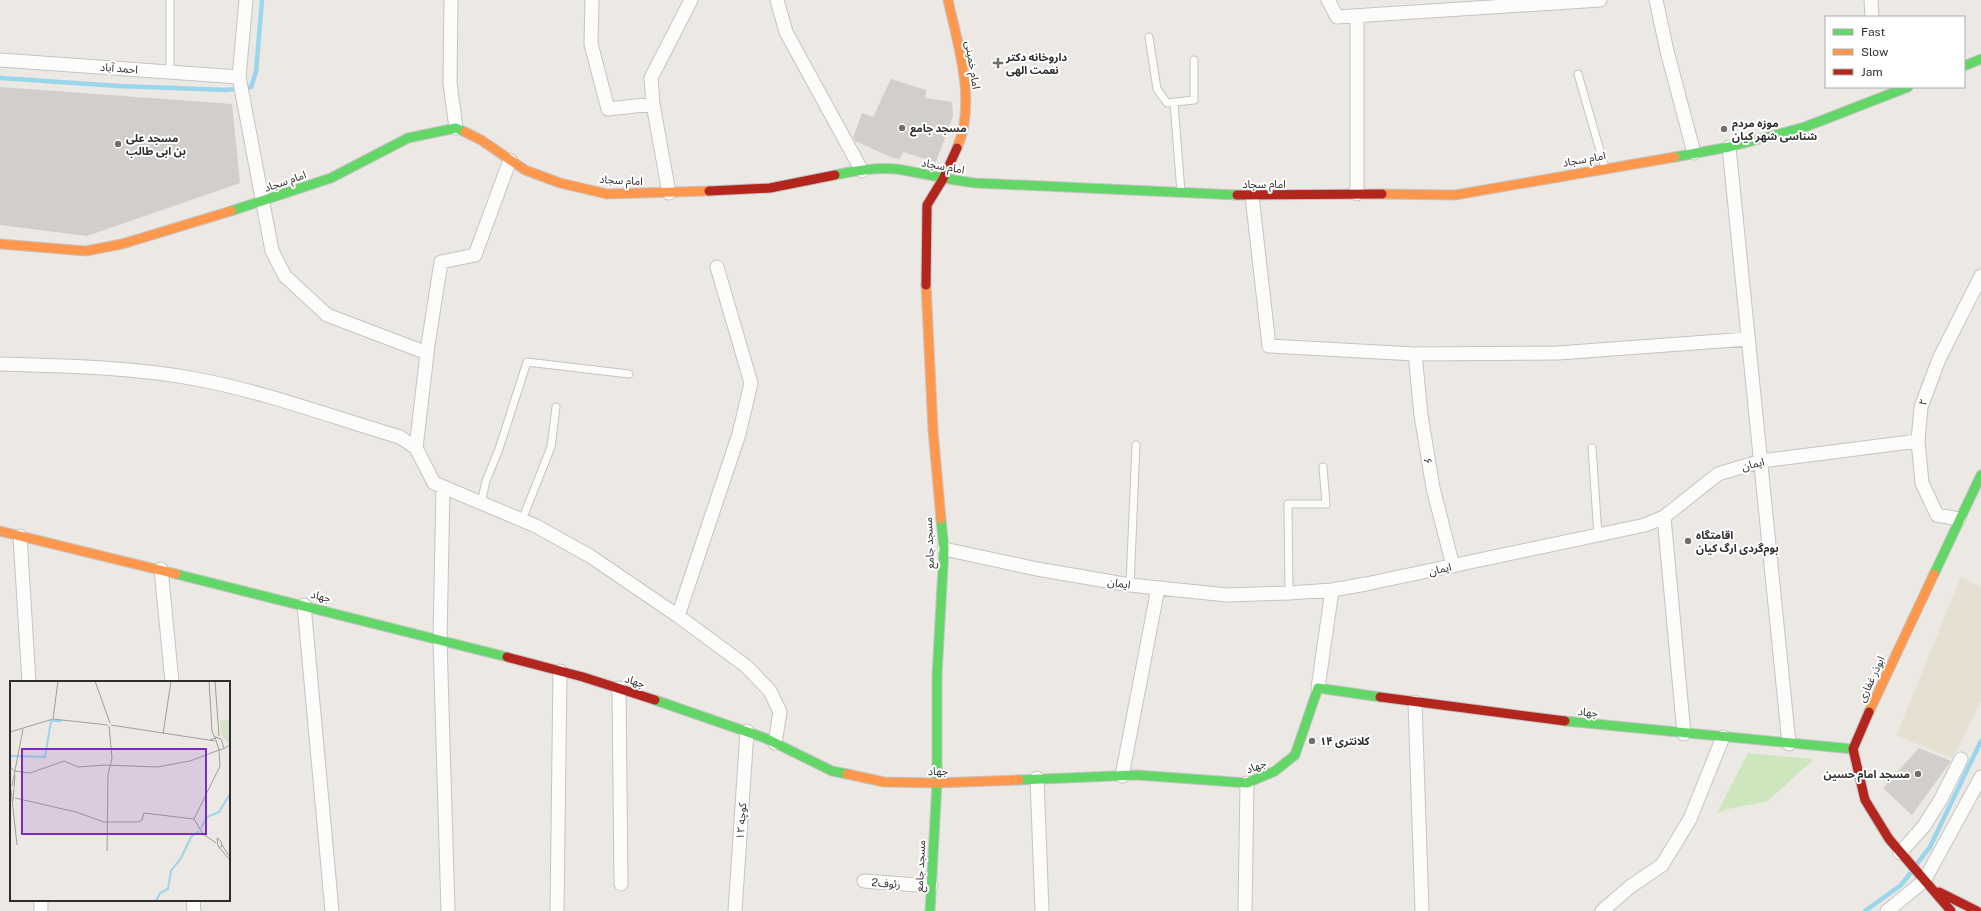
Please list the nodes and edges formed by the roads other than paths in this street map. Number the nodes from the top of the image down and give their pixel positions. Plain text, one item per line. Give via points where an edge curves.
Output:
1 (170, 0) edge
2 (246, 0) edge
3 (452, 0) edge
4 (592, 0) edge
5 (691, 0) edge
6 (777, 0) edge
7 (948, 0) edge
8 (1328, 0) edge
9 (1600, 0) edge
10 (1656, 0) edge
11 (1871, 0) edge
12 (1357, 16) junction
13 (1872, 16) edge
14 (1149, 37) dead end
15 (1981, 59) edge
16 (0, 60) edge
17 (1194, 60) dead end
18 (1965, 66) edge
19 (170, 72) junction
20 (1578, 74) dead end
21 (239, 77) junction
22 (1902, 88) edge
23 (1879, 92) edge
24 (1174, 102) junction
25 (653, 104) junction
26 (456, 128) junction
27 (1729, 147) junction
28 (1694, 153) junction
29 (510, 160) junction
30 (1605, 168) junction
31 (862, 171) junction
32 (943, 179) junction
33 (669, 193) junction
34 (1181, 194) junction
35 (1357, 194) junction
36 (1252, 196) junction
37 (262, 202) junction
38 (0, 244) edge
39 (717, 267) dead end
40 (1981, 276) edge
41 (1748, 339) junction
42 (427, 353) junction
43 (1416, 354) junction
44 (0, 364) edge
45 (629, 374) dead end
46 (556, 408) dead end
47 (1918, 441) junction
48 (1136, 445) dead end
49 (416, 448) junction
50 (1592, 448) dead end
51 (1761, 461) junction
52 (1323, 467) dead end
53 (1981, 476) edge
54 (443, 488) junction
55 (481, 503) junction
56 (1664, 517) junction
57 (1959, 519) junction
58 (522, 520) junction
59 (0, 531) edge
60 (1598, 535) junction
61 (20, 536) junction
62 (944, 549) junction
63 (1453, 566) junction
64 (161, 569) junction
65 (1130, 585) junction
66 (1158, 588) junction
67 (1332, 590) junction
68 (1289, 593) junction
69 (304, 604) junction
70 (678, 616) junction
71 (440, 640) junction
72 (560, 670) junction
73 (29, 681) edge
74 (172, 681) edge
75 (620, 688) junction
76 (1318, 688) junction
77 (1415, 702) junction
78 (747, 732) junction
79 (1684, 734) junction
80 (1723, 737) junction
81 (775, 743) junction
82 (1789, 744) junction
83 (1853, 749) junction
84 (1961, 760) dead end
85 (1122, 776) junction
86 (1981, 777) edge
87 (1037, 778) junction
88 (1247, 782) junction
89 (937, 783) junction
90 (1900, 853) junction
91 (1924, 881) junction
92 (864, 882) dead end
93 (621, 884) dead end
94 (931, 886) junction
95 (193, 901) edge
96 (194, 911) edge
97 (332, 911) edge
98 (448, 911) edge
99 (557, 911) edge
100 (735, 911) edge
101 (930, 911) edge
102 (1042, 911) edge
103 (1245, 911) edge
104 (1422, 911) edge
105 (1602, 911) edge
106 (1887, 911) edge
107 (1951, 911) edge
108 (1977, 911) edge

1 - 19 lane
2 - 21 street
3 - 26 street via 450,83
4 - 25 street via 591,44 608,109
5 - 25 street via 651,78
6 - 31 street via 786,32
7 - 32 street, امام خمینی via 962,60 966,95 963,135
8 - 12 street via 1337,17
9 - 12 street
10 - 28 street
11 - 13 street
12 - 35 street
14 - 24 lane via 1157,89 1167,102
15 - 18 street
16 - 19 street, احمد آباد
17 - 24 lane via 1194,100
19 - 21 street, احمد آباد
20 - 30 lane
21 - 37 street
22 - 23 street, امام سجاد
23 - 27 street, امام سجاد via 1806,127
24 - 34 lane
25 - 33 street
26 - 29 street, امام سجاد via 481,140
26 - 37 street, امام سجاد via 408,138 331,178
27 - 28 street, امام سجاد
27 - 41 street
28 - 30 street, امام سجاد
29 - 33 street, امام سجاد via 525,170 560,183 607,194
29 - 42 street via 475,255 441,262
30 - 35 street, امام سجاد via 1456,195
31 - 32 street, امام سجاد via 895,168
31 - 33 street, امام سجاد via 770,188
32 - 34 street, امام سجاد via 1014,186
32 - 62 street, مسجد جامع via 927,205 924,266 933,430
34 - 36 street, امام سجاد
35 - 36 street, امام سجاد
36 - 43 street via 1269,346
37 - 38 street, امام سجاد via 122,244 86,252
37 - 42 street via 272,251 285,276 327,315
39 - 70 street via 751,383 739,434
40 - 47 street, ۲ via 1939,359 1921,408
41 - 43 street via 1558,353
41 - 51 street
42 - 49 street
43 - 63 street, ۶ via 1421,414 1433,488
44 - 49 street via 135,370 196,379 270,396 400,436
45 - 55 lane via 527,362 486,481
46 - 58 lane via 549,452
47 - 51 street, ایمان
47 - 57 street, ۲ via 1922,483 1937,514
48 - 65 lane
49 - 54 street via 434,483
50 - 60 lane
51 - 56 street, ایمان via 1718,474
51 - 82 street
52 - 68 lane via 1326,504 1288,504
53 - 57 street, ابوذر غفاری
54 - 55 street
54 - 71 street
55 - 58 street
56 - 60 street, ایمان via 1645,525
56 - 79 street
57 - 83 street, ابوذر غفاری
58 - 70 street via 590,556
59 - 61 street, جهاد
60 - 63 street, ایمان
61 - 64 street, جهاد
61 - 73 street
62 - 65 street, ایمان
62 - 89 street, مسجد جامع via 937,675
63 - 67 street, ایمان
64 - 69 street, جهاد
64 - 74 street
65 - 66 street, ایمان
66 - 68 street, ایمان via 1227,595
66 - 85 street
67 - 68 street, ایمان
67 - 76 street
69 - 71 street, جهاد
69 - 97 street
70 - 81 street via 746,666 770,691 780,712
71 - 72 street, جهاد
71 - 98 street
72 - 75 street, جهاد
72 - 99 street
75 - 78 street, جهاد
75 - 93 street
76 - 77 street, جهاد
76 - 88 street, جهاد via 1295,755 1275,771
77 - 79 street, جهاد via 1543,720
77 - 104 street
78 - 81 street, جهاد
78 - 100 street, کوچه ۱۲
79 - 80 street, جهاد
80 - 82 street, جهاد
80 - 105 street via 1690,819 1662,865 1631,886
81 - 89 street, جهاد via 832,771 884,782
82 - 83 street, جهاد
83 - 90 street via 1865,800
84 - 90 street via 1924,826
85 - 87 street, جهاد
85 - 88 street, جهاد
86 - 91 street
87 - 89 street, جهاد
87 - 102 street
88 - 103 street
89 - 94 street, مسجد جامع
90 - 91 street
91 - 106 street
91 - 107 street
91 - 108 street
92 - 94 street, رئوف2
94 - 101 street, مسجد جامع
95 - 96 street

